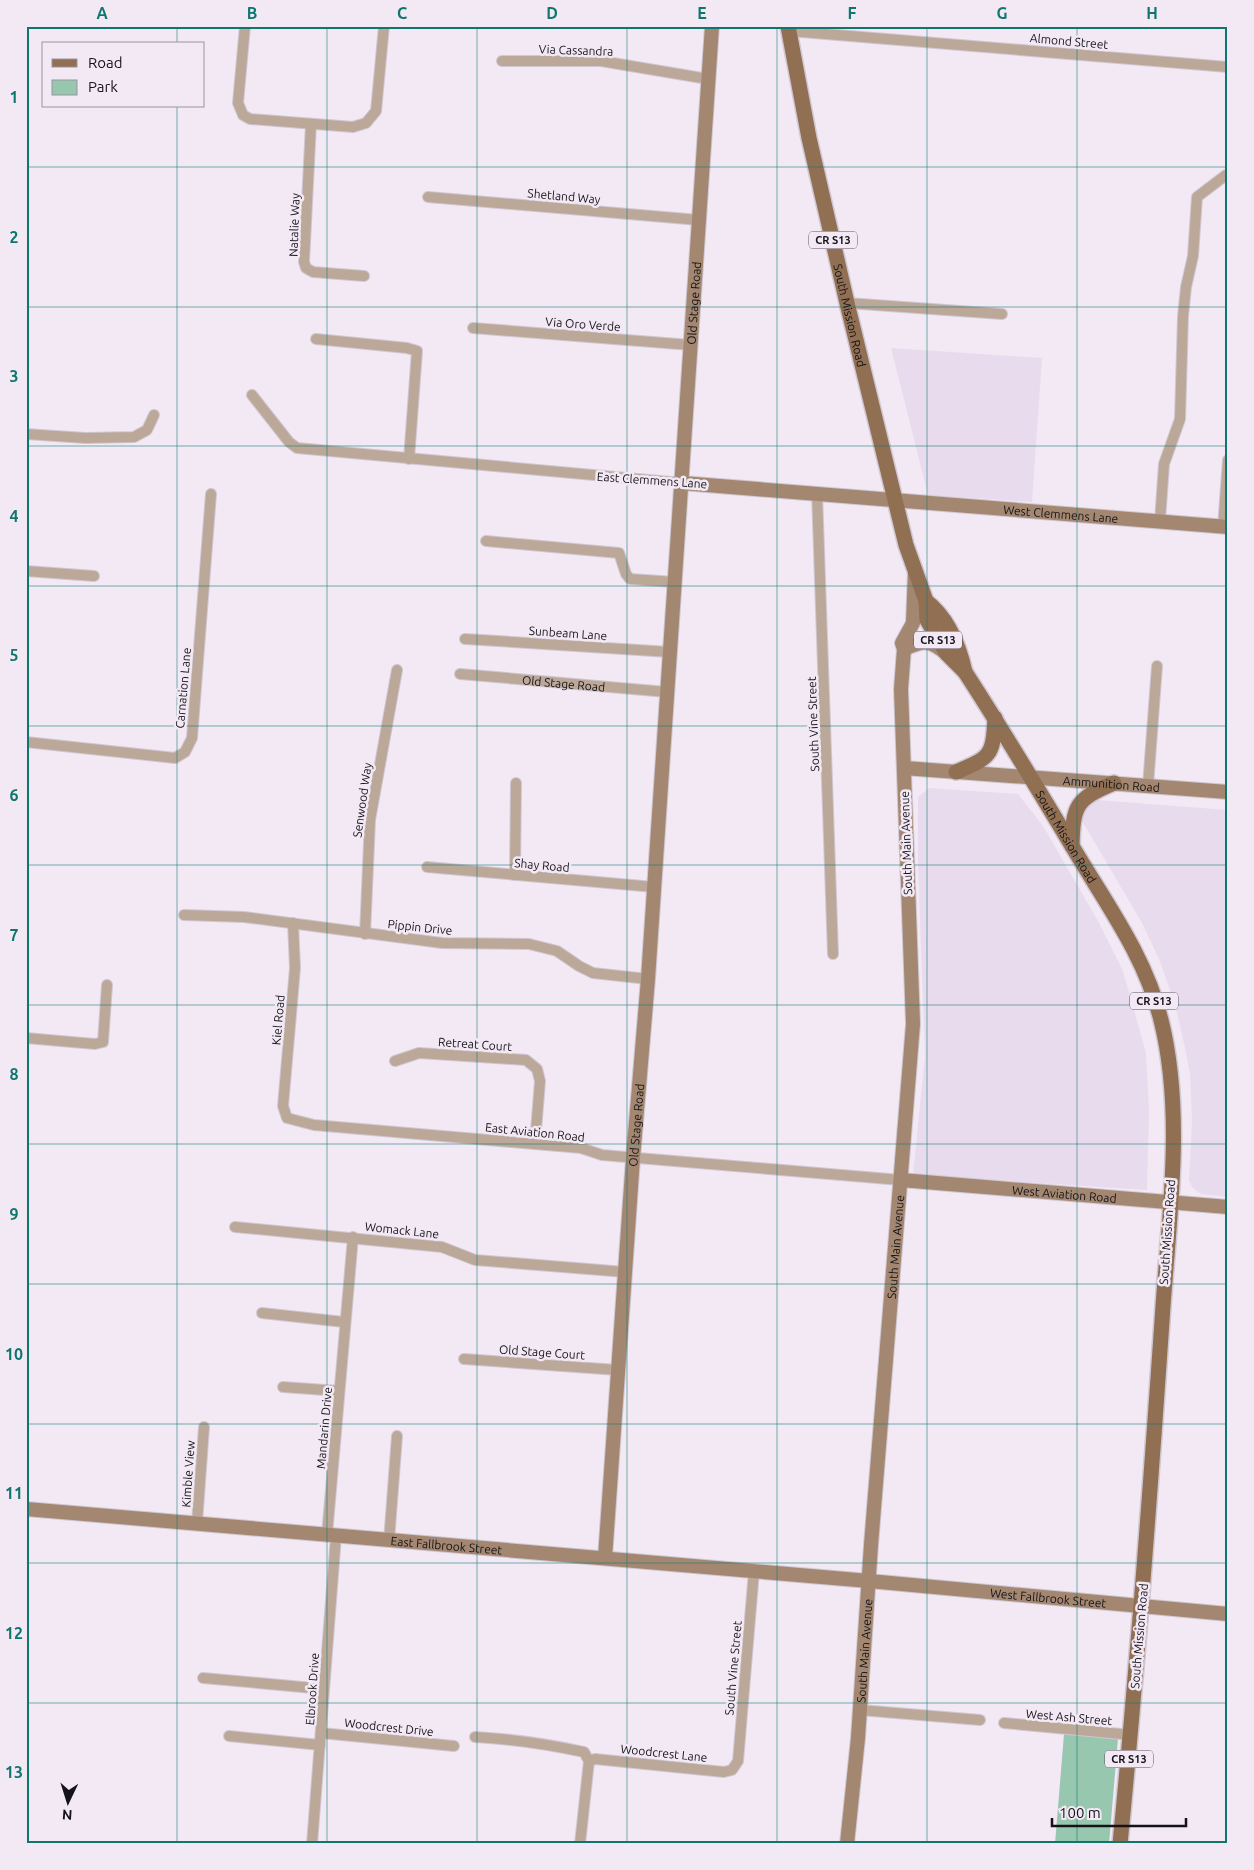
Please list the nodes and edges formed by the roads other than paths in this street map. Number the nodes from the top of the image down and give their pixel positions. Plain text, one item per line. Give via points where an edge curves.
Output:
1 (245, 26) edge
2 (384, 26) edge
3 (712, 26) edge
4 (788, 29) edge
5 (502, 61) dead end
6 (1228, 67) edge
7 (708, 79) junction
8 (311, 124) junction
9 (1226, 175) dead end
10 (428, 197) dead end
11 (699, 220) junction
12 (364, 276) dead end
13 (847, 304) junction
14 (1002, 314) dead end
15 (473, 328) dead end
16 (316, 339) dead end
17 (691, 345) junction
18 (252, 395) dead end
19 (154, 415) dead end
20 (26, 434) edge
21 (409, 459) junction
22 (1228, 460) edge
23 (682, 483) junction
24 (817, 493) junction
25 (212, 494) dead end
26 (895, 499) junction
27 (1160, 521) junction
28 (1225, 527) edge
29 (486, 541) dead end
30 (26, 571) edge
31 (914, 571) junction
32 (94, 576) dead end
33 (675, 582) junction
34 (926, 601) junction
35 (465, 639) dead end
36 (904, 650) junction
37 (670, 652) junction
38 (947, 654) junction
39 (1157, 666) dead end
40 (397, 670) dead end
41 (965, 672) junction
42 (460, 674) dead end
43 (667, 692) junction
44 (995, 718) junction
45 (26, 742) edge
46 (904, 768) junction
47 (956, 772) junction
48 (1030, 777) junction
49 (516, 783) dead end
50 (1114, 783) junction
51 (1148, 786) junction
52 (1228, 792) edge
53 (1072, 846) junction
54 (427, 866) dead end
55 (515, 875) junction
56 (654, 887) junction
57 (184, 914) dead end
58 (293, 923) junction
59 (365, 934) junction
60 (833, 954) dead end
61 (648, 979) junction
62 (107, 985) dead end
63 (26, 1038) edge
64 (396, 1061) dead end
65 (287, 1118) joint
66 (535, 1143) junction
67 (633, 1158) junction
68 (901, 1180) junction
69 (1170, 1201) junction
70 (1228, 1207) edge
71 (235, 1227) dead end
72 (353, 1237) junction
73 (625, 1272) junction
74 (262, 1313) dead end
75 (344, 1322) junction
76 (464, 1359) dead end
77 (618, 1370) junction
78 (283, 1386) dead end
79 (340, 1391) junction
80 (204, 1427) dead end
81 (397, 1436) dead end
82 (26, 1509) edge
83 (197, 1523) junction
84 (331, 1536) junction
85 (389, 1541) junction
86 (605, 1558) junction
87 (754, 1571) junction
88 (869, 1581) junction
89 (1142, 1605) junction
90 (1228, 1614) edge
91 (203, 1678) dead end
92 (324, 1689) junction
93 (860, 1710) junction
94 (980, 1720) dead end
95 (1004, 1723) dead end
96 (321, 1733) junction
97 (1132, 1735) junction
98 (229, 1736) dead end
99 (475, 1737) dead end
100 (320, 1745) junction
101 (454, 1746) dead end
102 (588, 1761) junction
103 (735, 1766) joint
104 (312, 1844) edge
105 (580, 1844) edge
106 (847, 1844) edge
107 (1120, 1844) edge

1 - 8 street via 238,103 240,112 250,119
2 - 8 street via 377,107 373,117 353,127
3 - 7 main road, Old Stage Road
4 - 6 street, Almond Street
4 - 13 main road, South Mission Road / CR S13
5 - 7 street, Via Cassandra via 601,61
7 - 11 main road, Old Stage Road
8 - 12 street, Natalie Way via 305,266 313,272
9 - 27 street via 1197,197 1193,256 1183,316 1180,419 1164,464
10 - 11 street, Shetland Way
11 - 17 main road, Old Stage Road
13 - 14 street
13 - 26 main road, South Mission Road / CR S13
15 - 17 street, Via Oro Verde
16 - 21 street via 417,351
17 - 23 main road, Old Stage Road
18 - 21 street, East Clemmens Lane via 297,448
19 - 20 street via 147,430 134,437
21 - 23 street, East Clemmens Lane
22 - 28 street
23 - 24 main road, East Clemmens Lane
23 - 33 main road, Old Stage Road
24 - 26 main road, East Clemmens Lane
24 - 60 street, South Vine Street
25 - 45 street, Carnation Lane via 192,738 185,752 175,758
26 - 27 main road, West Clemmens Lane
26 - 31 main road, South Mission Road / CR S13
27 - 28 main road, West Clemmens Lane
29 - 33 street via 619,553 630,579
30 - 32 street
31 - 34 main road, South Mission Road / CR S13
31 - 36 main road, South Main Avenue via 914,622 902,643
33 - 37 main road, Old Stage Road
34 - 38 main road, South Mission Road / CR S13 via 926,620
34 - 41 main road, South Mission Road / CR S13 via 940,612 960,649
35 - 37 street, Sunbeam Lane
36 - 38 main road via 919,642 927,642
36 - 46 main road, South Main Avenue via 901,688
37 - 43 main road, Old Stage Road
38 - 41 main road, South Mission Road / CR S13
39 - 51 street
40 - 59 street, Senwood Way via 370,820
41 - 44 main road, South Mission Road / CR S13
42 - 43 street, Old Stage Road
43 - 56 main road, Old Stage Road
44 - 47 main road via 990,752
44 - 48 main road, South Mission Road / CR S13
46 - 47 main road, Ammunition Road
46 - 68 main road, South Main Avenue via 913,1024
47 - 48 main road, Ammunition Road
48 - 50 main road, Ammunition Road
48 - 53 main road, South Mission Road / CR S13
49 - 55 street
50 - 51 main road, Ammunition Road
50 - 53 main road via 1082,800 1073,825
51 - 52 main road, Ammunition Road
53 - 69 main road, South Mission Road / CR S13 via 1130,941 1161,1020 1172,1088
54 - 55 street, Shay Road
55 - 56 street, Shay Road
56 - 61 main road, Old Stage Road
57 - 58 street, Pippin Drive
58 - 59 street, Pippin Drive
58 - 65 street, Kiel Road via 295,968 282,1106
59 - 61 street, Pippin Drive via 442,943 528,944 557,951 594,972
61 - 67 main road, Old Stage Road
62 - 63 street via 103,1042
64 - 66 street, Retreat Court via 419,1053 526,1060 537,1069 540,1081
65 - 66 street, East Aviation Road via 314,1125
66 - 67 street, East Aviation Road
67 - 68 street, East Aviation Road
67 - 73 main road, Old Stage Road
68 - 69 main road, West Aviation Road
68 - 88 main road, South Main Avenue
69 - 70 main road, West Aviation Road
69 - 89 main road, South Mission Road / CR S13
71 - 72 street, Womack Lane
72 - 73 street, Womack Lane via 442,1247 475,1260
72 - 75 street, Mandarin Drive
73 - 77 main road, Old Stage Road
74 - 75 street
75 - 79 street, Mandarin Drive
76 - 77 street, Old Stage Court
77 - 86 main road, Old Stage Road
78 - 79 street
79 - 84 street, Mandarin Drive
80 - 83 street, Kimble View
81 - 85 street
82 - 83 main road, East Fallbrook Street
83 - 84 main road, East Fallbrook Street
84 - 85 main road, East Fallbrook Street
84 - 92 street, Elbrook Drive
85 - 86 main road, East Fallbrook Street
86 - 87 main road, East Fallbrook Street
87 - 88 main road, East Fallbrook Street
87 - 103 street, South Vine Street via 738,1761
88 - 89 main road, West Fallbrook Street
88 - 93 main road, South Main Avenue
89 - 90 main road, West Fallbrook Street
89 - 97 main road, South Mission Road / CR S13
91 - 92 street
92 - 96 street, Elbrook Drive
93 - 94 street
93 - 106 main road, South Main Avenue
95 - 97 street, West Ash Street
96 - 100 street, Elbrook Drive
96 - 101 street, Woodcrest Drive
97 - 107 main road, South Mission Road / CR S13
98 - 100 street
99 - 102 street via 566,1748 584,1752
100 - 104 street, Elbrook Drive
102 - 103 street, Woodcrest Lane via 595,1759 724,1772
102 - 105 street

